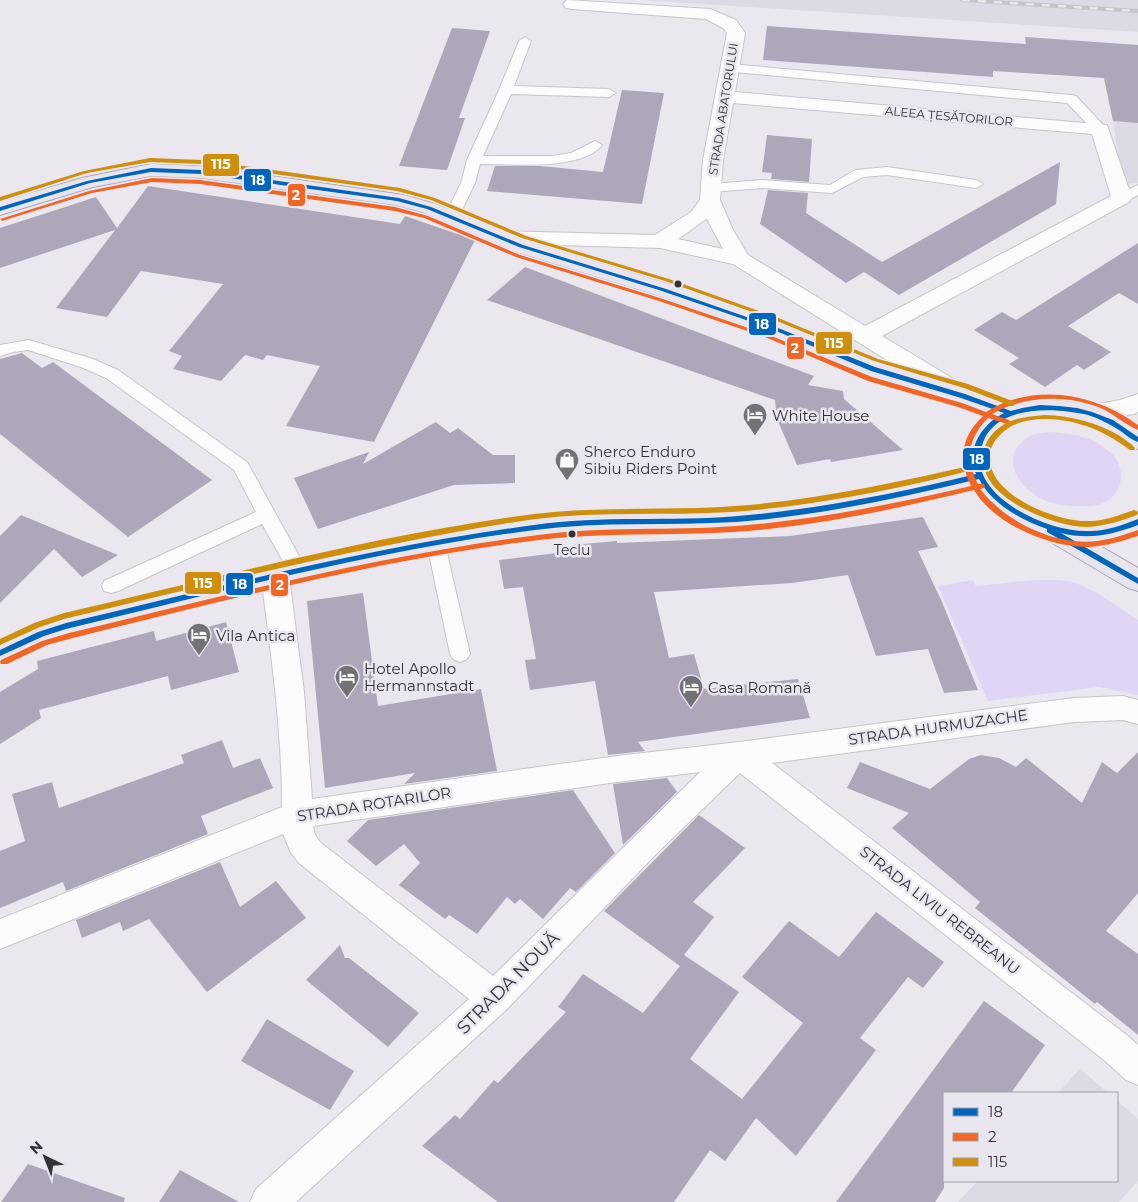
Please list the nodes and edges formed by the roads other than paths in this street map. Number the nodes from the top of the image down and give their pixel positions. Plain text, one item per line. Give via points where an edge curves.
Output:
1 (572, 4) dead end
2 (525, 41) dead end
3 (730, 68) junction
4 (506, 90) junction
5 (609, 94) dead end
6 (725, 97) junction
7 (1100, 129) junction
8 (595, 145) dead end
9 (474, 160) junction
10 (976, 184) dead end
11 (711, 194) junction
12 (1130, 194) edge
13 (0, 209) edge
14 (451, 218) junction
15 (495, 237) junction
16 (660, 242) junction
17 (740, 259) junction
18 (866, 335) junction
19 (0, 351) edge
20 (963, 396) junction
21 (1138, 402) edge
22 (1010, 413) junction
23 (1091, 414) junction
24 (1138, 440) edge
25 (980, 476) junction
26 (266, 515) junction
27 (1138, 522) edge
28 (1048, 528) junction
29 (436, 544) junction
30 (287, 575) junction
31 (1138, 581) edge
32 (111, 586) dead end
33 (0, 653) edge
34 (460, 654) dead end
35 (1138, 712) edge
36 (739, 754) junction
37 (296, 815) junction
38 (0, 934) edge
39 (494, 998) junction
40 (1138, 1068) edge
41 (269, 1202) edge

1 - 3 street, STRADA ABATORULUI via 710,14 730,24 736,33
2 - 4 lane
3 - 6 street, STRADA ABATORULUI
3 - 7 lane via 1071,99
4 - 5 lane
4 - 9 lane
6 - 7 street, ALEEA ȚESĂTORILOR
6 - 11 street, STRADA ABATORULUI via 713,160
7 - 12 street
8 - 9 lane via 575,156 554,160
9 - 14 lane via 468,183
10 - 11 lane via 887,171 860,173 832,189 762,184
11 - 16 street via 698,216
11 - 17 street, STRADA ABATORULUI via 722,230
12 - 18 street
13 - 14 main road, STRADA ABATORULUI via 112,177 151,170 175,170 397,198
14 - 15 main road, STRADA ABATORULUI
15 - 16 street, STRADA ABATORULUI
15 - 20 main road, STRADA ABATORULUI via 682,296 772,327 873,369
16 - 17 street, STRADA ABATORULUI
17 - 18 street, STRADA ABATORULUI
18 - 20 street, STRADA ABATORULUI
19 - 26 lane via 29,345 112,374 242,466
20 - 22 main road, STRADA ABATORULUI
21 - 23 street via 1125,408
22 - 23 main road via 1035,407 1063,407
22 - 25 main road via 991,424 980,439 976,457
23 - 24 main road via 1117,425
25 - 28 main road via 995,497 1018,515
25 - 29 main road via 895,496 780,514 734,519 571,523
26 - 30 lane
26 - 32 lane
27 - 28 main road via 1113,532 1082,534
28 - 31 main road
29 - 30 main road
29 - 34 lane
30 - 33 main road via 66,626
30 - 37 street
35 - 36 street, STRADA HURMUZACHE via 1123,708 1074,710
36 - 37 street, STRADA ROTARILOR
36 - 39 street, STRADA NOUĂ via 675,814
36 - 40 street, STRADA LIVIU REBREANU
37 - 38 street, STRADA ROTARILOR
37 - 39 street via 297,830 310,853
39 - 41 street, STRADA NOUĂ

